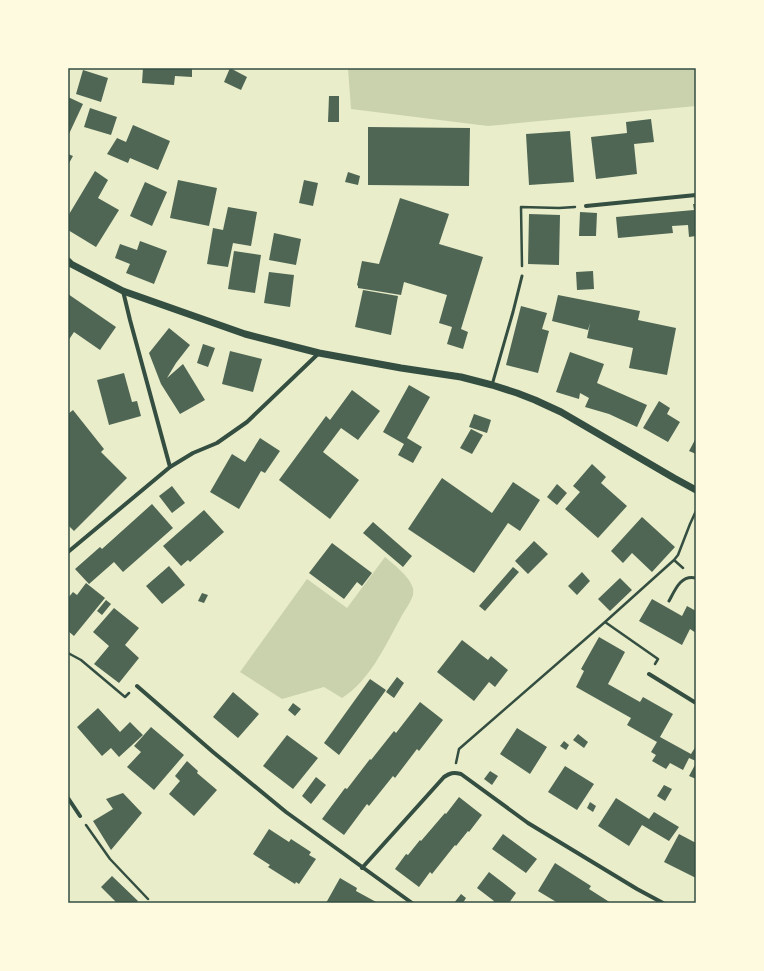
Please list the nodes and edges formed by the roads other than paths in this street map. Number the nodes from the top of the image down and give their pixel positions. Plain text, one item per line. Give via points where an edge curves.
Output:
1 (696, 195) edge
2 (586, 206) road end
3 (68, 261) edge
4 (522, 276) road end
5 (123, 290) junction
6 (319, 353) junction
7 (492, 385) junction
8 (170, 467) junction
9 (696, 490) edge
10 (68, 552) edge
11 (696, 578) edge
12 (669, 601) dead end
13 (649, 674) road end
14 (137, 686) road end
15 (696, 703) edge
16 (68, 798) edge
17 (80, 816) road end
18 (362, 868) junction
19 (412, 903) edge
20 (663, 903) edge

1 - 2 street
3 - 5 street
4 - 7 lane
5 - 6 street via 245,334
5 - 8 street
6 - 7 street via 461,377
6 - 8 street via 248,422 218,443 193,453
7 - 9 street via 561,412
8 - 10 street
11 - 12 lane via 682,580
13 - 15 street
14 - 18 street via 286,812
16 - 17 street
18 - 19 street
18 - 20 street via 444,777 454,772 461,774 528,824

